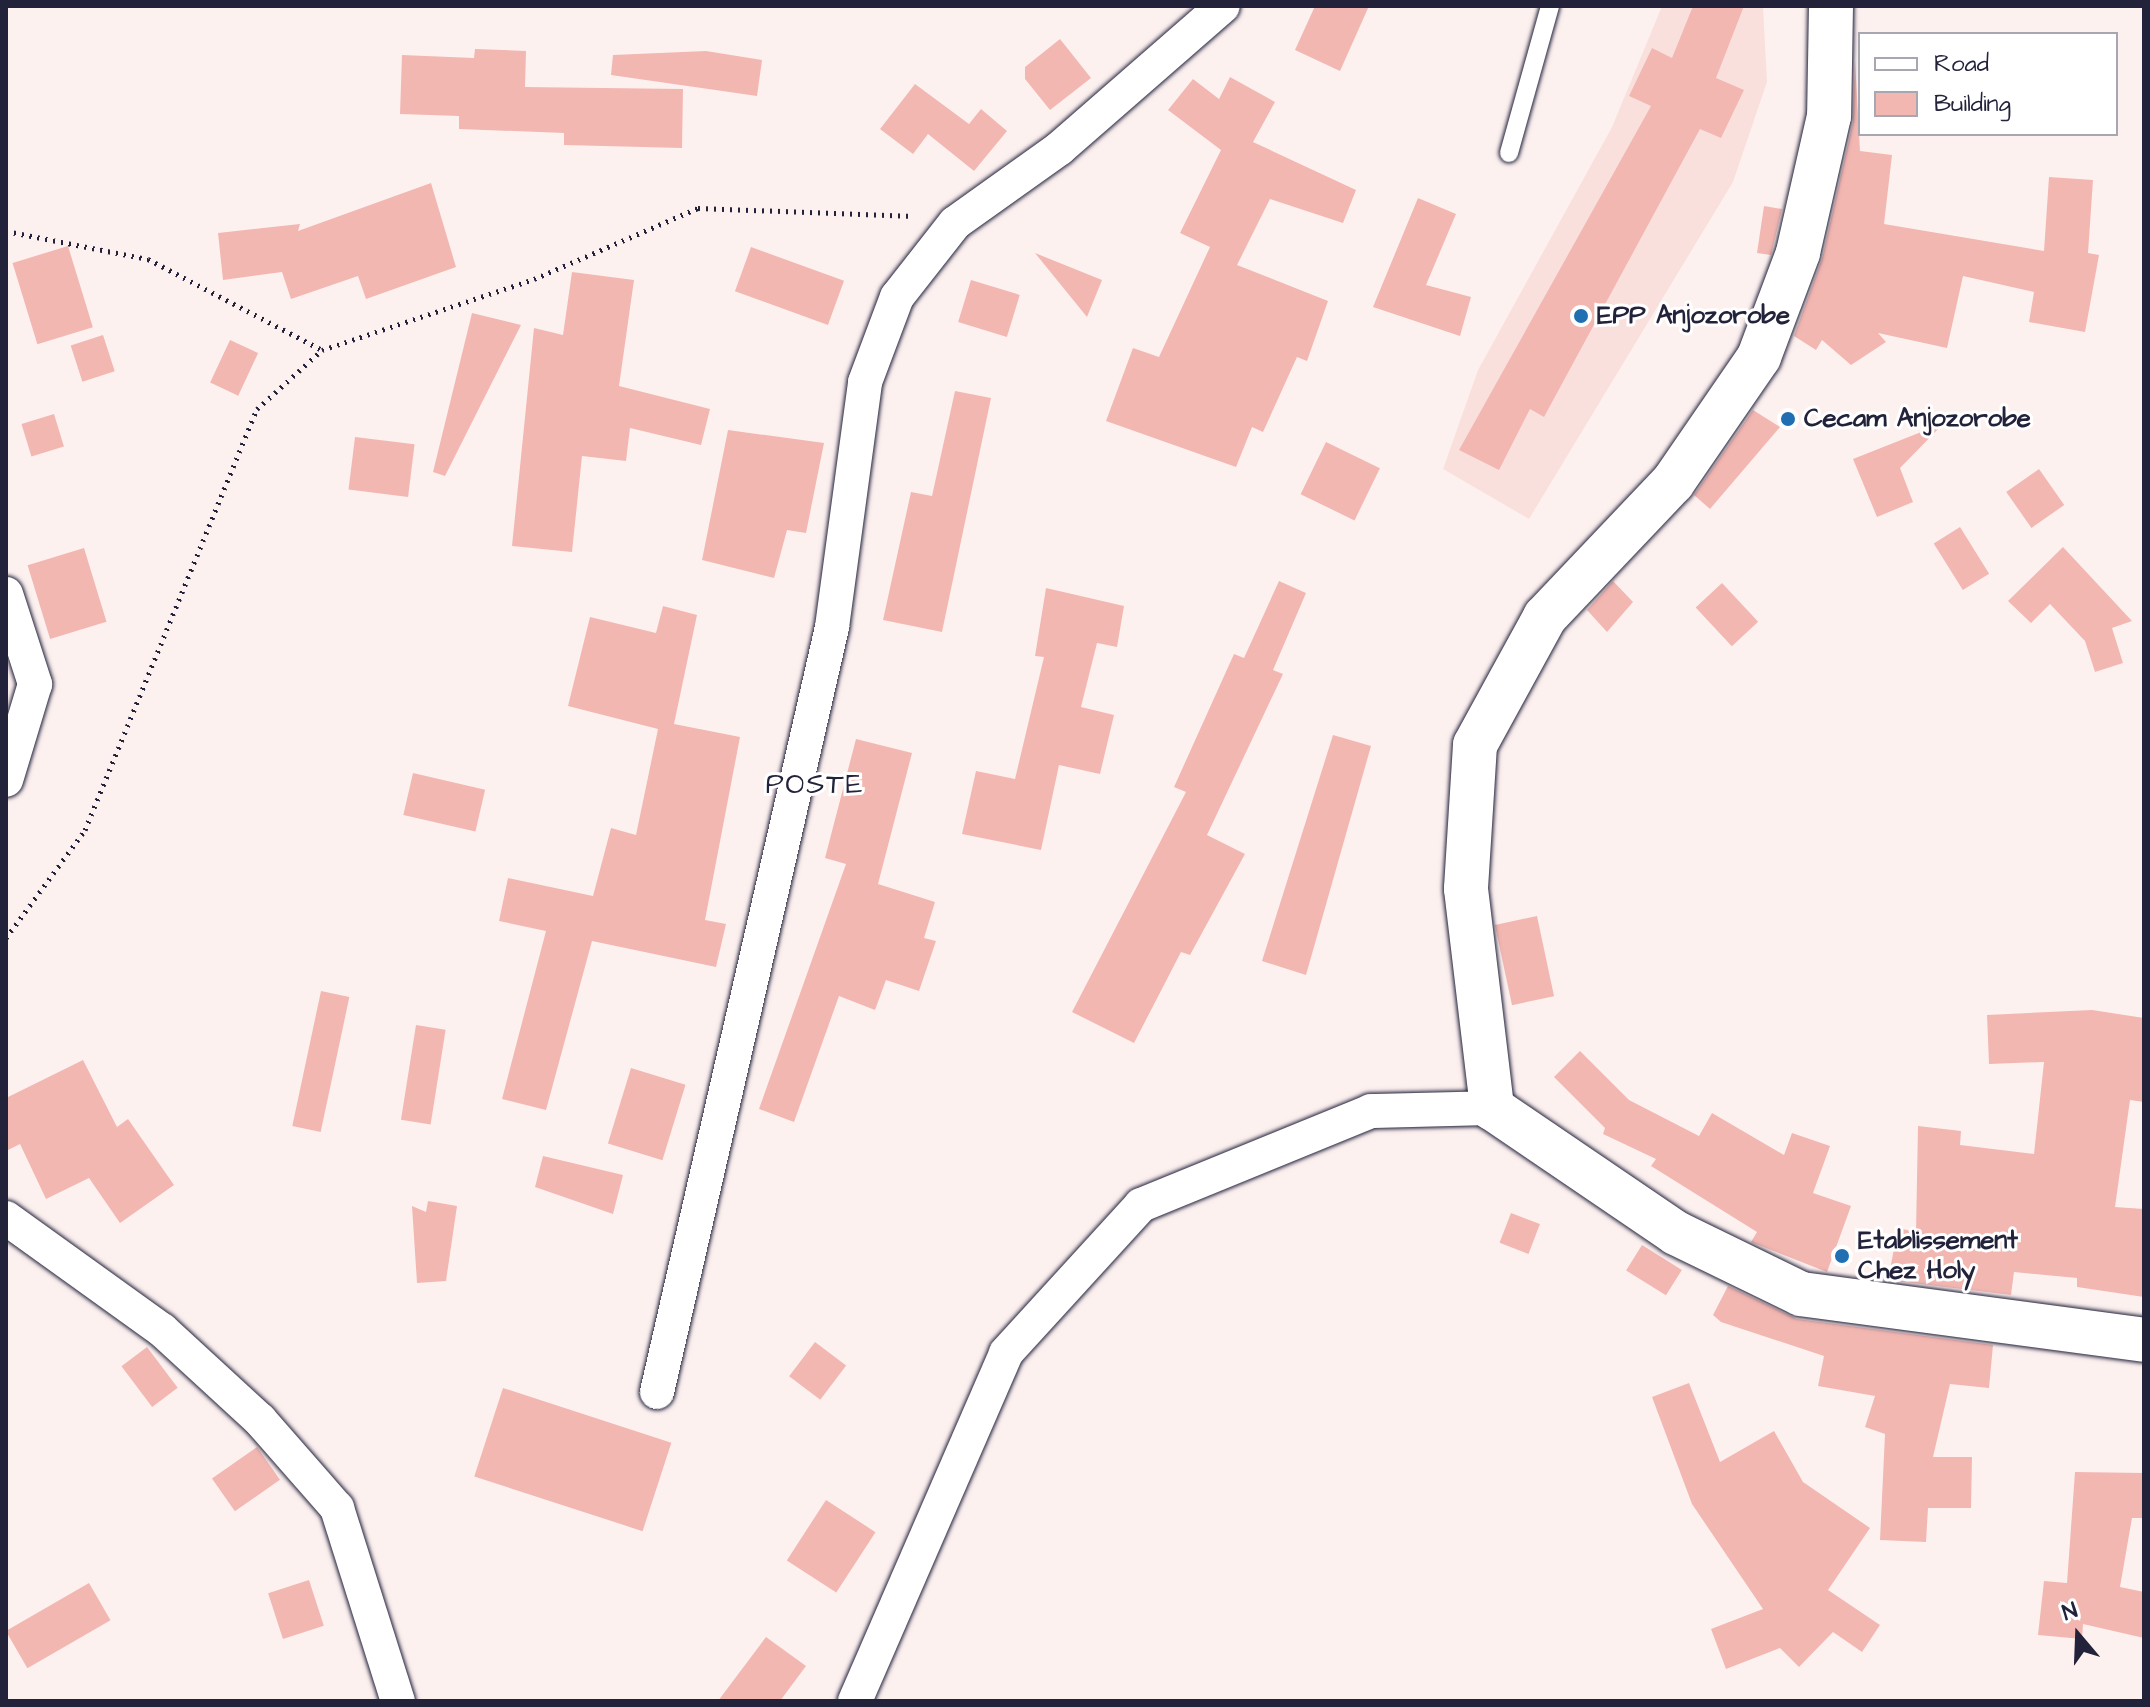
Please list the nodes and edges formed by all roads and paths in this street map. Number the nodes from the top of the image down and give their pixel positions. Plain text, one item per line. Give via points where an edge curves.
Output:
1 (1223, 6) edge
2 (1550, 6) edge
3 (1831, 6) edge
4 (1509, 153) dead end
5 (955, 223) junction
6 (6, 231) edge
7 (322, 350) junction
8 (6, 594) edge
9 (6, 780) edge
10 (6, 938) edge
11 (1492, 1108) junction
12 (6, 1218) edge
13 (2144, 1340) edge
14 (657, 1392) dead end
15 (398, 1701) edge
16 (855, 1701) edge

1 - 5 street via 1060,148
2 - 4 lane
3 - 11 main road via 1829,116 1798,253 1759,357 1673,482 1545,617 1475,745 1466,889
5 - 7 path via 871,210 698,208 534,279
5 - 14 street via 897,297 865,382 832,627
6 - 7 path via 148,259
7 - 10 path via 257,409 85,830
8 - 9 street via 35,684
11 - 13 main road via 1676,1233 1801,1294
11 - 16 street via 1371,1111 1141,1205 1006,1353
12 - 15 street via 162,1330 260,1420 337,1508

